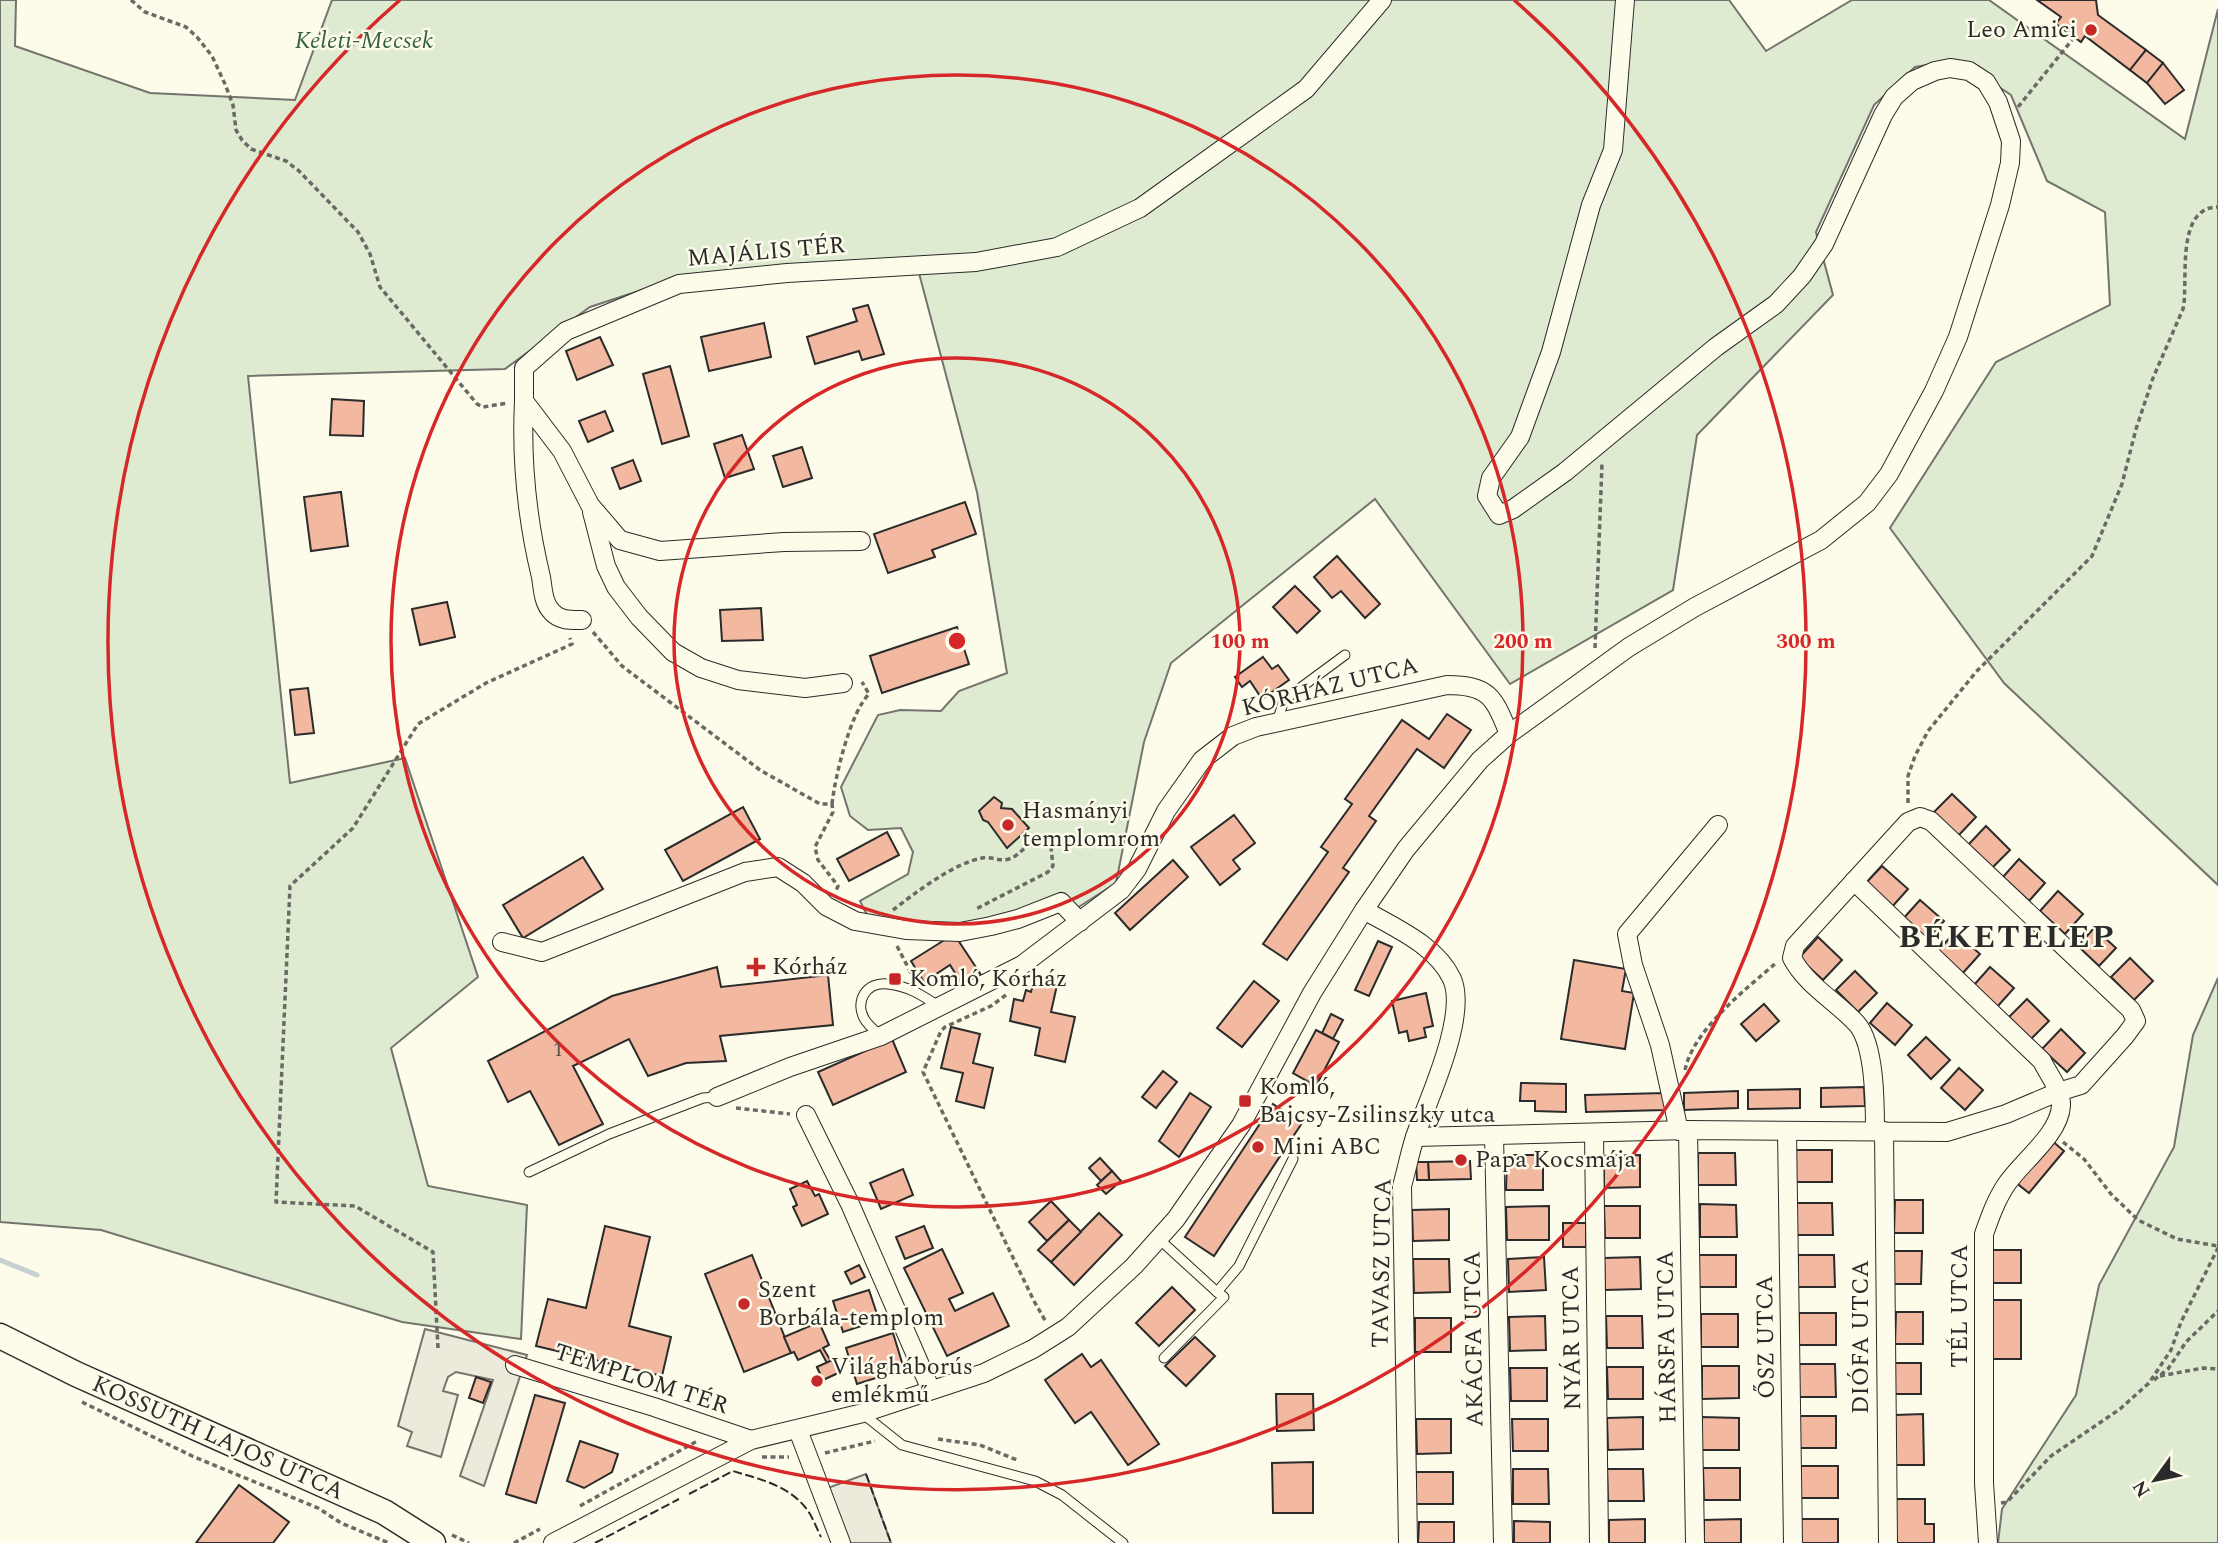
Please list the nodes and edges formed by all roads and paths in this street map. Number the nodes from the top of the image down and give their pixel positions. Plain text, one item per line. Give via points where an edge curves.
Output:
1 (131, 0) edge
2 (1382, 0) edge
3 (1625, 0) edge
4 (2072, 40) dead end
5 (2006, 122) junction
6 (2218, 207) edge
7 (524, 401) junction
8 (1603, 441) junction
9 (590, 505) junction
10 (861, 541) dead end
11 (588, 626) joint
12 (572, 644) dead end
13 (1345, 655) dead end
14 (1594, 671) junction
15 (843, 684) dead end
16 (863, 700) dead end
17 (1277, 722) junction
18 (1509, 734) junction
19 (832, 804) junction
20 (1914, 820) junction
21 (1718, 825) dead end
22 (1854, 881) junction
23 (826, 906) junction
24 (1364, 910) junction
25 (968, 912) dead end
26 (1080, 922) junction
27 (886, 926) junction
28 (502, 942) dead end
29 (1795, 946) junction
30 (913, 989) junction
31 (940, 1007) junction
32 (881, 1036) junction
33 (931, 1050) dead end
34 (2058, 1092) junction
35 (1671, 1096) junction
36 (717, 1097) junction
37 (806, 1115) joint
38 (1787, 1130) junction
39 (1684, 1131) junction
40 (1880, 1131) junction
41 (2050, 1132) junction
42 (1594, 1133) junction
43 (1494, 1135) junction
44 (1415, 1137) junction
45 (1293, 1159) dead end
46 (529, 1172) dead end
47 (1159, 1239) junction
48 (2218, 1247) edge
49 (1217, 1292) junction
50 (2218, 1311) edge
51 (0, 1336) edge
52 (1054, 1336) junction
53 (438, 1348) dead end
54 (1164, 1358) dead end
55 (515, 1366) dead end
56 (2218, 1369) edge
57 (2158, 1376) junction
58 (2149, 1383) junction
59 (931, 1390) junction
60 (71, 1397) dead end
61 (863, 1413) junction
62 (719, 1429) junction
63 (798, 1430) junction
64 (893, 1437) junction
65 (751, 1440) junction
66 (809, 1457) junction
67 (1985, 1499) junction
68 (575, 1510) dead end
69 (550, 1523) dead end
70 (390, 1543) edge
71 (433, 1543) edge
72 (514, 1543) edge
73 (553, 1543) edge
74 (841, 1543) edge
75 (1123, 1543) edge
76 (1408, 1543) edge
77 (1503, 1543) edge
78 (1599, 1543) edge
79 (1695, 1543) edge
80 (1793, 1543) edge
81 (1888, 1543) edge
82 (1988, 1543) edge

1 - 7 path via 145,12 186,27 197,37 225,84 242,141 299,171 358,232 380,287 477,404
2 - 7 street, MAJÁLIS TÉR via 1307,89 1140,208 1058,247 976,262 679,284 566,331 523,368
3 - 8 street via 1613,150 1591,205 1551,352 1520,437 1491,478 1487,496 1499,515 1506,512
4 - 5 path
5 - 8 street via 1986,82 1969,71 1942,69 1912,81 1883,115 1825,244 1802,276 1776,304 1716,347
5 - 14 street via 2010,163 1958,337 1889,474 1867,503 1821,540 1695,607
6 - 20 path via 2201,214 2190,232 2185,246 2183,309 2153,378 2122,484 2092,556 1976,671 1928,731 1908,776
7 - 9 street via 562,451
7 - 11 street via 522,446 531,535 545,600 553,613
8 - 14 path
9 - 10 street via 620,540 660,551
9 - 15 street via 616,587 673,652 701,668 738,680 805,688
11 - 19 path via 622,666 760,770 820,804
12 - 53 path via 486,683 418,724 352,828 290,886 276,1202 355,1206 433,1252
13 - 17 lane via 1284,700
14 - 18 street
16 - 19 path via 851,727
17 - 18 street, KÓRHÁZ UTCA via 1397,694 1466,685 1481,688 1492,697
17 - 26 street, KÓRHÁZ UTCA via 1233,736 1202,760 1167,811 1138,869 1121,890
18 - 24 street via 1480,760 1406,849
19 - 23 path via 833,813 815,847 818,860 838,886
20 - 22 street
20 - 34 street via 1931,821 2131,1010 2136,1021 2125,1036 2081,1085
21 - 35 street, HÁRSFA UTCA via 1627,934
22 - 29 street
22 - 34 street via 2042,1061
23 - 27 street via 855,921
23 - 28 street via 778,867 745,872 542,952
24 - 44 street, TAVASZ UTCA via 1423,944 1452,979 1456,995 1457,1012
24 - 47 street via 1312,993 1241,1125
25 - 27 path via 1048,872 1053,866 1051,847 1032,843 1009,859 981,858 965,864 883,915 880,922
26 - 27 street via 1061,902 1018,919 960,932
26 - 31 street, KÓRHÁZ UTCA via 1022,965
27 - 30 path via 913,974
29 - 35 path via 1714,1021 1688,1057
29 - 40 street, DIÓFA UTCA via 1791,958 1800,972 1859,1026 1874,1077
30 - 31 lane
30 - 32 lane via 885,983 866,990 860,1007
31 - 32 street, KÓRHÁZ UTCA
32 - 36 street, KÓRHÁZ UTCA
33 - 52 path via 923,1072
34 - 40 street via 1947,1132
34 - 41 street, TÉL UTCA via 2061,1104 2057,1124
35 - 39 street, HÁRSFA UTCA
36 - 37 path via 739,1110
36 - 46 lane via 702,1098 609,1134
37 - 59 street via 850,1203
38 - 39 street
38 - 40 street
38 - 80 street, ŐSZ UTCA
39 - 42 street
39 - 79 street, HÁRSFA UTCA
40 - 81 street, DIÓFA UTCA
41 - 48 path via 2084,1159 2138,1220 2177,1239
41 - 67 street, TÉL UTCA via 2006,1185 1984,1234
42 - 43 street
42 - 78 street, NYÁR UTCA
43 - 44 street
43 - 77 street, AKÁCFA UTCA
44 - 76 street, TAVASZ UTCA via 1402,1186
45 - 49 lane via 1239,1266
47 - 49 lane
47 - 52 street
48 - 58 path via 2171,1350
49 - 54 lane via 1224,1297
50 - 57 path
51 - 71 main road, KOSSUTH LAJOS UTCA via 384,1512
52 - 59 street via 984,1373
55 - 62 street, TEMPLOM TÉR
56 - 57 path
57 - 58 path
58 - 67 path via 2120,1409 2051,1456 2007,1502
59 - 61 street
60 - 70 path
61 - 63 street
61 - 64 lane
62 - 65 street, TEMPLOM TÉR
62 - 68 path
63 - 65 street
63 - 66 street
64 - 66 path
64 - 75 lane via 902,1444 1035,1481 1062,1495
65 - 73 street
66 - 74 street
67 - 82 street, TÉL UTCA
69 - 72 path

